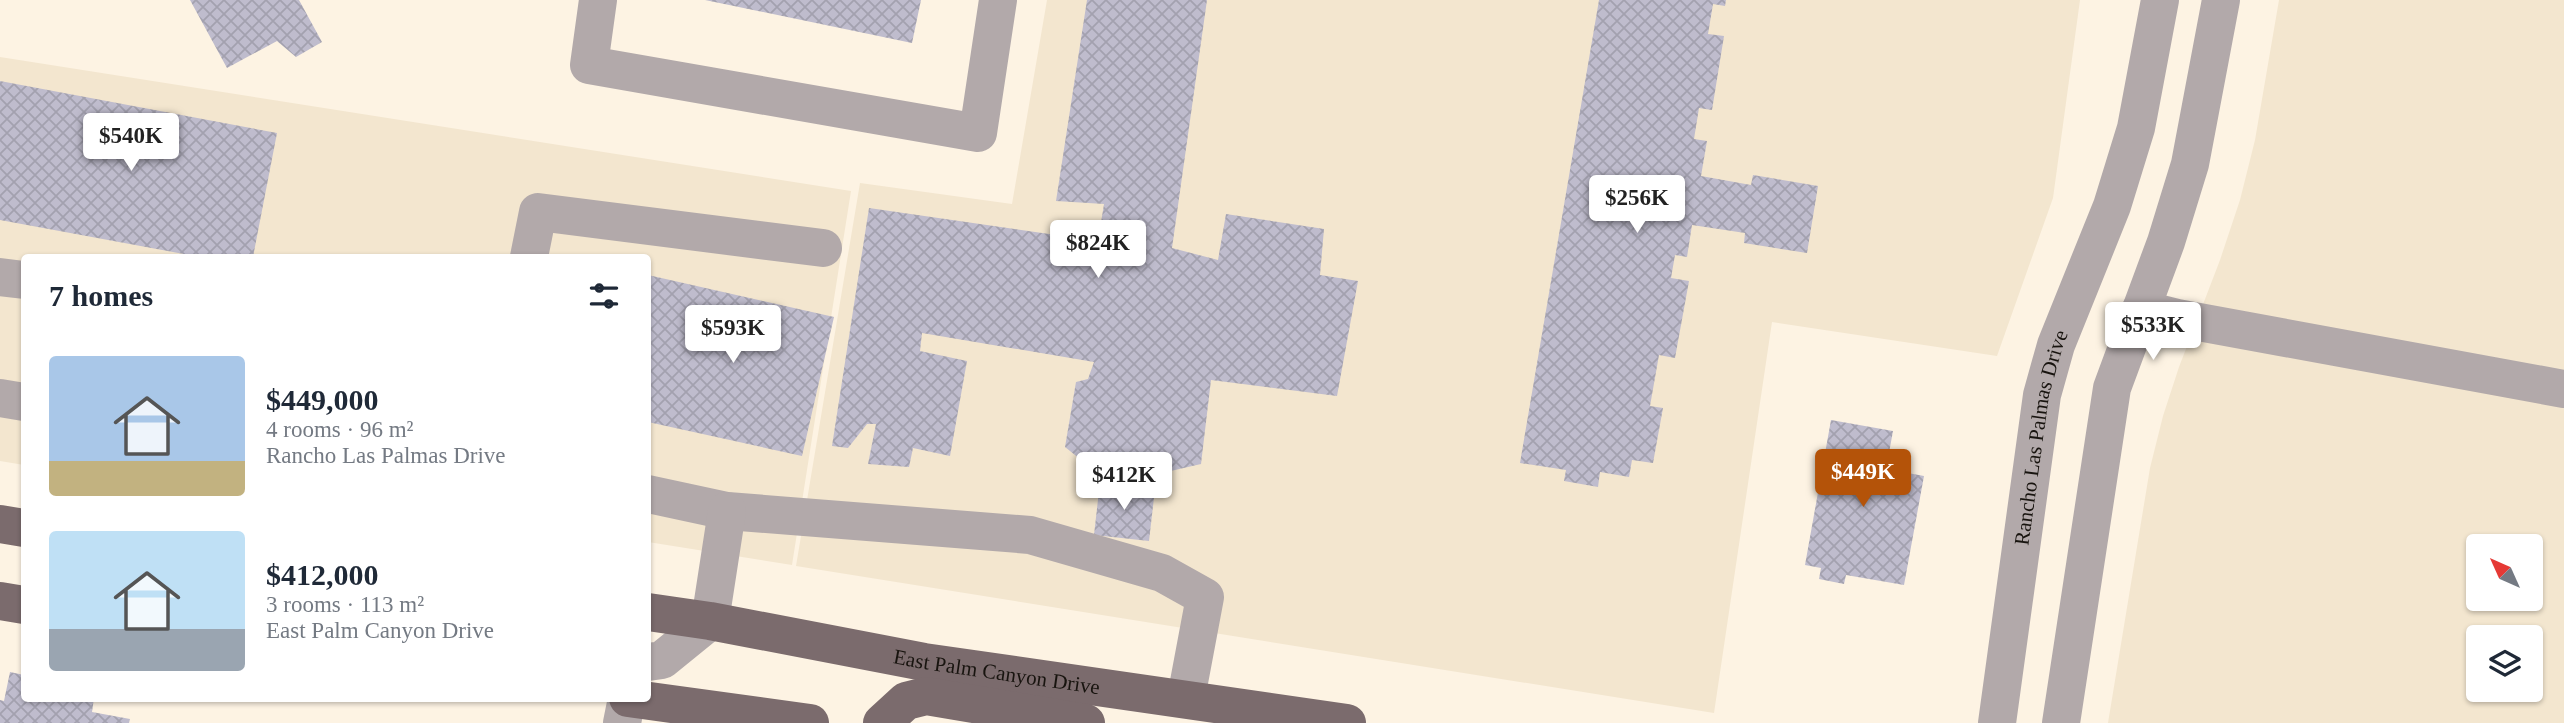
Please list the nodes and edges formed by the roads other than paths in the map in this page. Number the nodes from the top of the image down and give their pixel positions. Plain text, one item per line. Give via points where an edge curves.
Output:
1 (598, 0) edge
2 (998, 0) edge
3 (2160, 0) edge
4 (2221, 0) edge
5 (823, 248) dead end
6 (530, 254) edge
7 (0, 277) edge
8 (21, 280) edge
9 (2141, 309) junction
10 (2564, 389) edge
11 (0, 398) edge
12 (21, 402) edge
13 (651, 495) edge
14 (727, 512) junction
15 (0, 524) edge
16 (21, 528) edge
17 (0, 601) edge
18 (21, 604) edge
19 (651, 612) edge
20 (710, 621) junction
21 (651, 662) edge
22 (1186, 698) junction
23 (651, 701) edge
24 (626, 702) edge
25 (1284, 719) edge
26 (622, 723) edge
27 (810, 723) edge
28 (882, 723) edge
29 (1087, 723) edge
30 (1347, 723) edge
31 (1997, 723) edge
32 (2061, 723) edge

1 - 2 street via 589,65 978,133
3 - 31 street, Rancho Las Palmas Drive via 2136,128 2042,394
4 - 9 street via 2190,164
5 - 6 street via 538,212
7 - 8 street
9 - 10 street
9 - 32 street via 2112,388
11 - 12 street
13 - 14 street
14 - 20 street
14 - 22 street via 1030,535 1162,573 1205,597
15 - 16 main road
17 - 18 main road
19 - 20 main road, East Palm Canyon Drive
20 - 21 street via 662,660
20 - 22 main road, East Palm Canyon Drive via 924,662
22 - 25 main road, East Palm Canyon Drive
23 - 27 main road
24 - 26 street
25 - 30 main road, East Palm Canyon Drive
28 - 29 main road via 906,701 926,696

